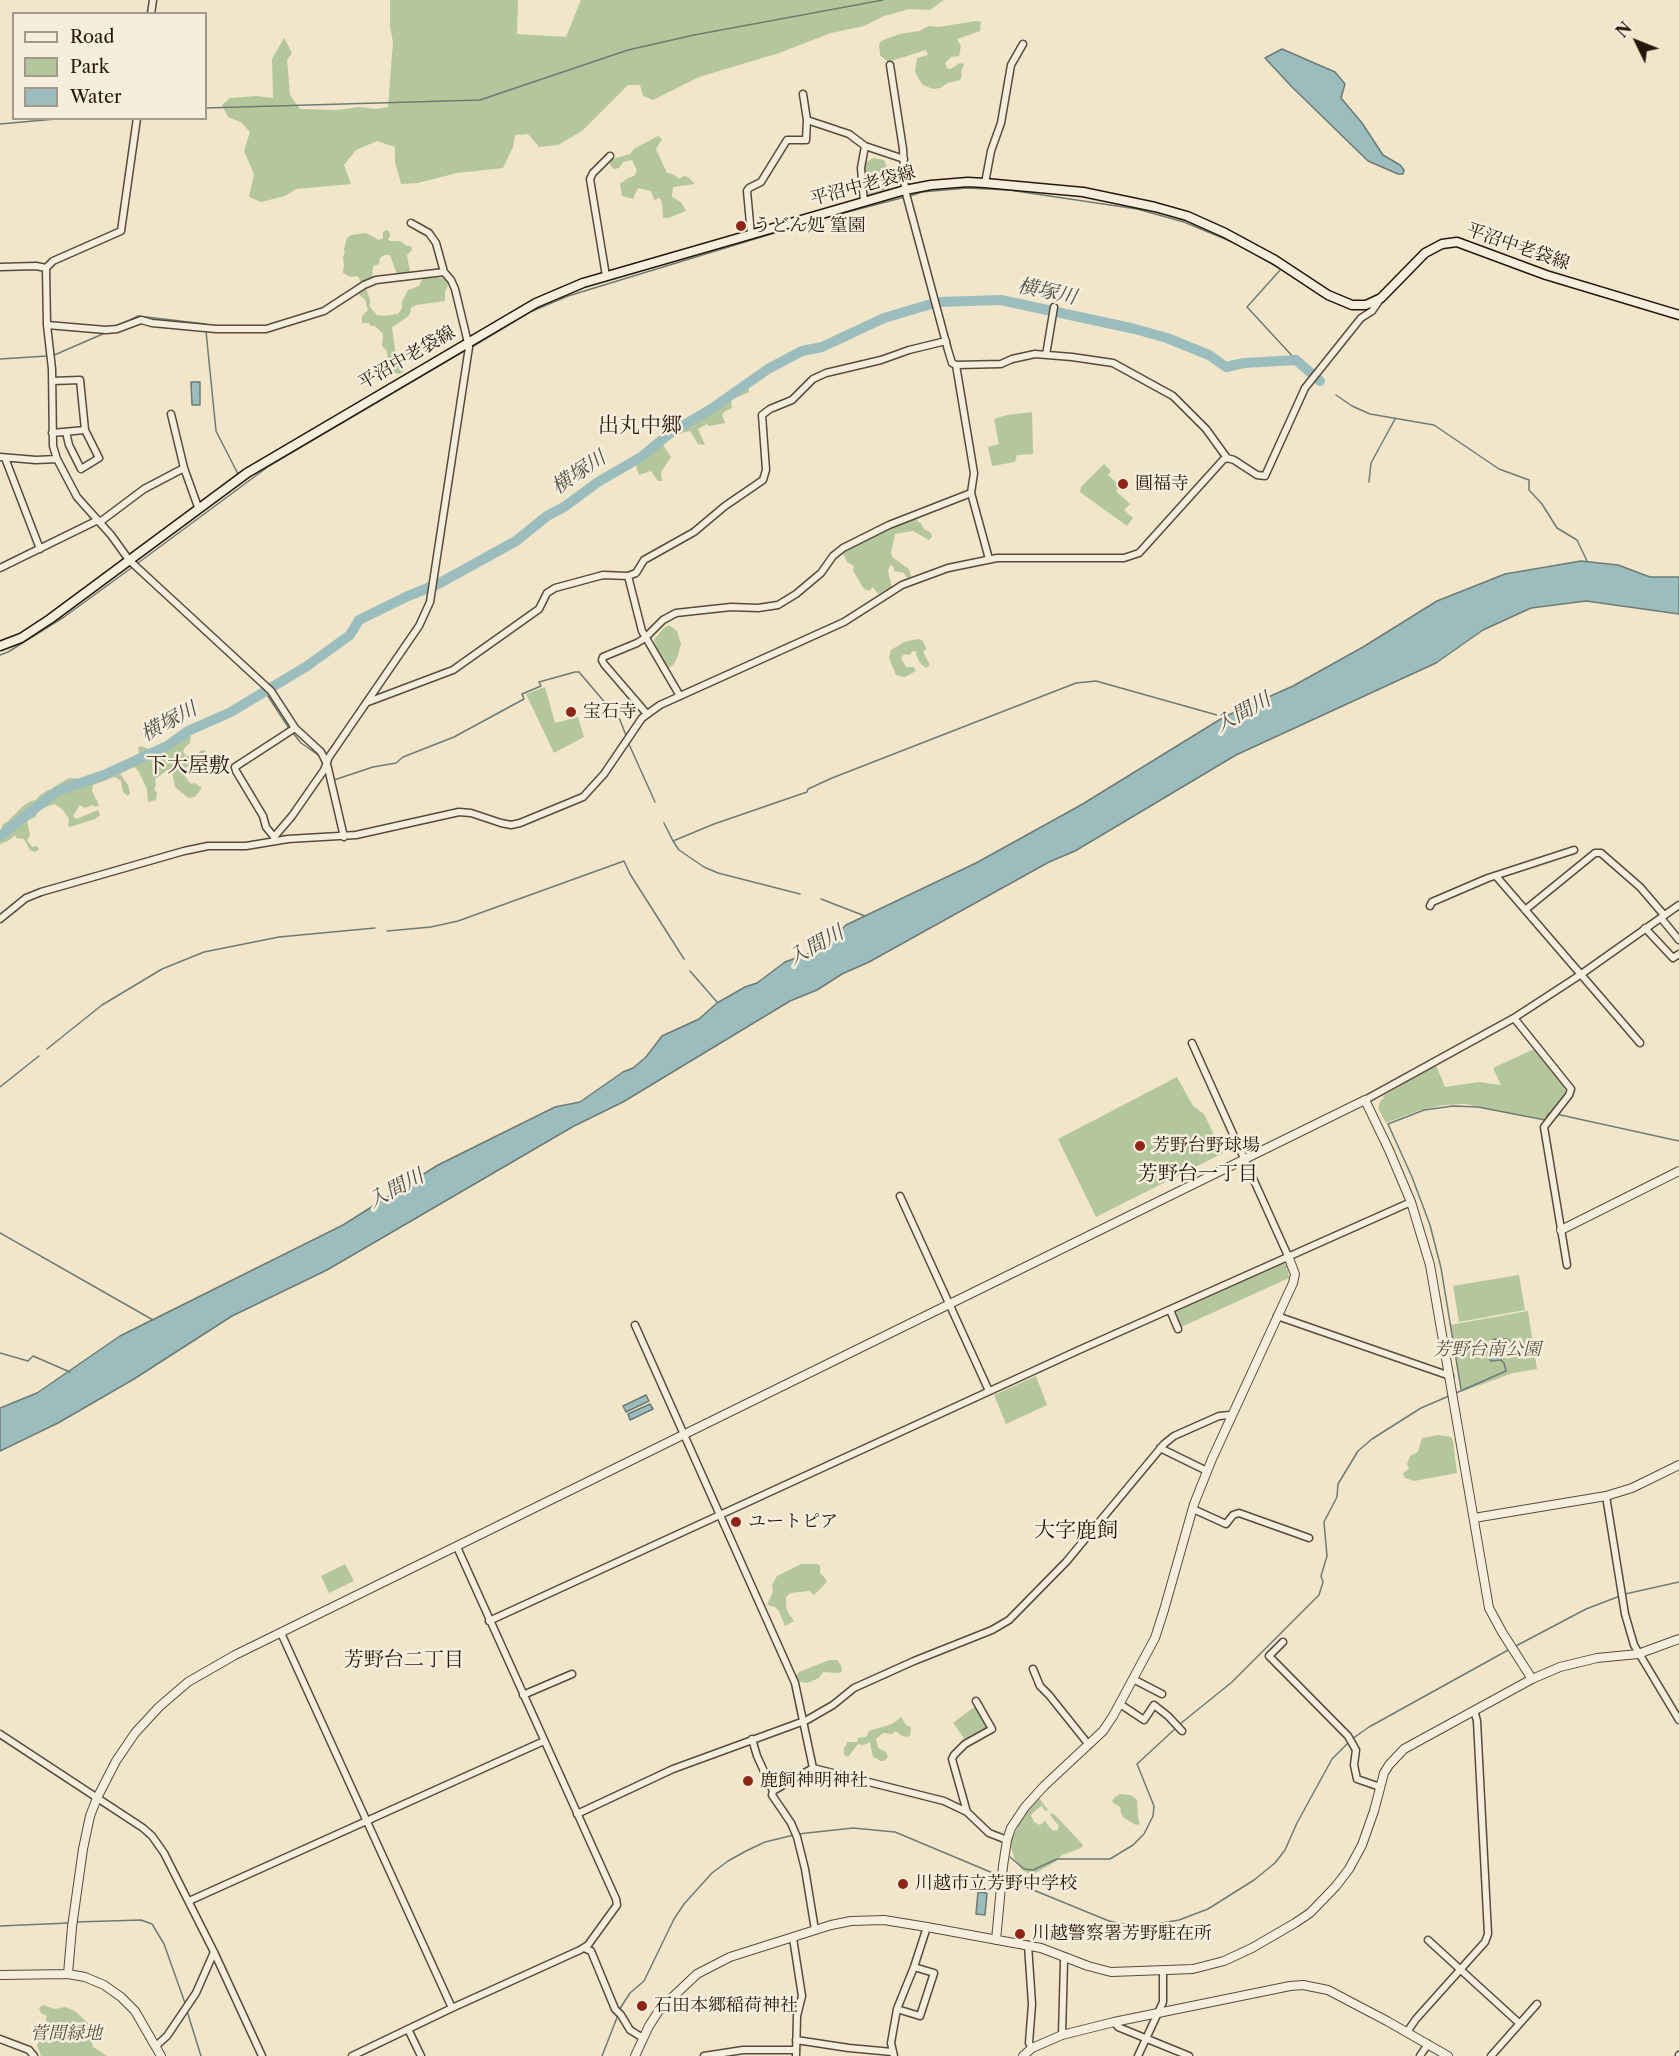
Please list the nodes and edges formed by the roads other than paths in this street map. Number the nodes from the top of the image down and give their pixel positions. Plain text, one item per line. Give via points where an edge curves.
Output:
1 (1023, 44) dead end
2 (890, 65) dead end
3 (803, 93) dead end
4 (137, 120) edge
5 (807, 120) junction
6 (865, 146) junction
7 (610, 156) dead end
8 (904, 159) junction
9 (985, 183) junction
10 (905, 190) junction
11 (864, 202) junction
12 (411, 223) dead end
13 (751, 234) junction
14 (0, 267) edge
15 (46, 268) junction
16 (444, 272) junction
17 (606, 276) junction
18 (1054, 307) dead end
19 (1368, 309) junction
20 (1679, 315) edge
21 (47, 325) junction
22 (946, 341) junction
23 (468, 342) junction
24 (1046, 355) junction
25 (956, 365) junction
26 (52, 381) junction
27 (171, 414) dead end
28 (85, 430) junction
29 (66, 432) junction
30 (51, 433) junction
31 (2, 458) edge
32 (1227, 458) junction
33 (57, 459) junction
34 (184, 468) junction
35 (971, 493) junction
36 (198, 507) junction
37 (99, 521) junction
38 (40, 549) junction
39 (989, 559) junction
40 (129, 560) junction
41 (0, 568) edge
42 (628, 576) junction
43 (645, 638) junction
44 (0, 646) edge
45 (680, 696) junction
46 (368, 702) junction
47 (647, 714) junction
48 (294, 728) junction
49 (327, 764) junction
50 (344, 837) junction
51 (274, 838) junction
52 (1574, 850) dead end
53 (1497, 876) junction
54 (1679, 905) edge
55 (1430, 906) dead end
56 (1525, 910) junction
57 (1662, 916) junction
58 (0, 919) edge
59 (1645, 928) junction
60 (1679, 940) edge
61 (1679, 954) edge
62 (1580, 975) junction
63 (1514, 1018) junction
64 (1192, 1043) dead end
65 (1640, 1043) dead end
66 (1365, 1100) junction
67 (1244, 1160) junction
68 (1679, 1171) edge
69 (900, 1196) dead end
70 (1411, 1202) junction
71 (1561, 1230) junction
72 (1288, 1256) junction
73 (1567, 1265) dead end
74 (950, 1304) junction
75 (1170, 1310) junction
76 (1277, 1316) junction
77 (635, 1325) dead end
78 (1178, 1329) dead end
79 (1450, 1376) junction
80 (989, 1392) junction
81 (1230, 1415) junction
82 (684, 1435) junction
83 (1160, 1448) junction
84 (1679, 1465) edge
85 (1207, 1471) junction
86 (1606, 1496) junction
87 (1193, 1509) junction
88 (720, 1514) junction
89 (1474, 1518) junction
90 (1309, 1538) dead end
91 (457, 1547) junction
92 (489, 1621) junction
93 (281, 1633) junction
94 (1679, 1639) edge
95 (1283, 1642) dead end
96 (1638, 1654) junction
97 (1033, 1669) dead end
98 (572, 1674) dead end
99 (1133, 1679) junction
100 (1532, 1679) junction
101 (1162, 1694) dead end
102 (523, 1695) junction
103 (976, 1701) dead end
104 (1120, 1704) junction
105 (1474, 1710) junction
106 (1679, 1720) edge
107 (803, 1721) junction
108 (1182, 1731) dead end
109 (0, 1734) edge
110 (752, 1739) junction
111 (544, 1741) junction
112 (1089, 1745) junction
113 (813, 1767) junction
114 (1380, 1787) junction
115 (773, 1791) junction
116 (97, 1798) junction
117 (967, 1812) junction
118 (577, 1814) junction
119 (367, 1821) junction
120 (1007, 1840) junction
121 (189, 1901) junction
122 (927, 1927) junction
123 (815, 1930) junction
124 (792, 1938) junction
125 (996, 1940) junction
126 (1428, 1941) dead end
127 (1028, 1946) junction
128 (584, 1948) junction
129 (214, 1952) junction
130 (1066, 1957) junction
131 (914, 1967) junction
132 (1460, 1969) junction
133 (1163, 1971) junction
134 (68, 1974) junction
135 (0, 1975) edge
136 (1537, 2004) dead end
137 (452, 2008) junction
138 (897, 2009) junction
139 (1158, 2013) junction
140 (1114, 2022) junction
141 (1519, 2023) junction
142 (408, 2029) junction
143 (1407, 2032) junction
144 (1062, 2035) junction
145 (643, 2038) junction
146 (1146, 2038) junction
147 (0, 2039) edge
148 (796, 2040) junction
149 (1428, 2044) junction
150 (156, 2046) junction
151 (1032, 2048) junction
152 (796, 2053) edge
153 (893, 2054) edge
154 (34, 2056) edge
155 (161, 2056) edge
156 (262, 2056) edge
157 (352, 2056) edge
158 (421, 2056) edge
159 (635, 2056) edge
160 (704, 2056) edge
161 (1023, 2056) edge
162 (1138, 2056) edge
163 (1189, 2056) edge
164 (1420, 2056) edge
165 (1448, 2056) edge
166 (1491, 2056) edge

1 - 9 street via 1011,65
2 - 8 street
3 - 5 street
4 - 15 street via 121,231 53,261
5 - 6 street via 849,134
5 - 13 street via 806,140 787,140 761,182 747,191
6 - 8 street
6 - 11 street via 861,168
7 - 17 street via 590,179
8 - 10 street
9 - 10 main road, 平沼中老袋線
9 - 19 main road, 平沼中老袋線 via 1083,192 1173,211 1251,246 1338,301
10 - 11 main road, 平沼中老袋線
10 - 22 street
11 - 13 main road, 平沼中老袋線
12 - 16 street via 429,233 436,243
13 - 17 main road, 平沼中老袋線
14 - 15 street
15 - 21 street
16 - 21 street via 376,280 324,311 266,329 216,329 141,320 106,330
16 - 23 street via 452,280
17 - 23 main road, 平沼中老袋線 via 536,303
18 - 24 street
19 - 20 main road, 平沼中老袋線 via 1425,253 1445,242 1457,242 1546,275
19 - 32 street via 1310,381 1265,476
21 - 26 street
22 - 25 street via 950,359
22 - 42 street via 826,373 813,379 792,400 770,409 762,415 766,470 763,480 694,532 644,560 636,573
23 - 36 main road, 平沼中老袋線 via 289,446
23 - 46 street via 430,602 419,626
24 - 25 street via 1024,356 1001,364
24 - 32 street via 1113,363 1149,382 1173,396 1192,414
25 - 35 street via 974,472
26 - 28 street via 80,380
26 - 30 street
27 - 34 street
28 - 29 street
28 - 29 street via 99,458 81,469
29 - 30 street
30 - 33 street
31 - 33 street
31 - 38 street
32 - 39 street via 1146,547 1131,556
33 - 37 street via 77,496
34 - 36 street
34 - 37 street via 144,489
35 - 39 street
35 - 43 street via 843,548 788,601 758,608 676,613
36 - 40 main road, 平沼中老袋線
37 - 38 street
37 - 40 street
38 - 41 street
39 - 45 street via 948,568 902,585 844,622
40 - 44 main road, 平沼中老袋線 via 49,620
40 - 48 street via 271,691
42 - 43 street
42 - 46 street via 603,575 555,588 547,593 539,609 453,670
43 - 45 street
43 - 47 street via 602,660
45 - 47 street
46 - 49 street
47 - 50 street via 583,797 520,823 511,825 459,812
48 - 49 street via 321,752
48 - 51 street via 235,767
49 - 50 street
49 - 51 street
50 - 51 street
51 - 58 street via 246,846 184,850 108,872 26,898
52 - 53 street
53 - 55 street
53 - 56 street
54 - 57 street
56 - 57 street via 1595,853 1601,853 1640,887
56 - 62 street
57 - 59 street
57 - 60 street
59 - 61 street via 1673,958
59 - 62 street
62 - 63 street
62 - 65 street
63 - 66 street
63 - 71 street via 1570,1089 1544,1127
64 - 67 street
66 - 67 street
66 - 70 street
67 - 72 street
67 - 74 street
68 - 71 street
69 - 74 street
70 - 72 street
70 - 79 street via 1430,1265
71 - 73 street
72 - 75 street
72 - 76 street via 1295,1274
74 - 80 street
74 - 82 street
75 - 78 street
75 - 80 street
76 - 79 street
76 - 81 street
77 - 82 street
79 - 89 street
80 - 88 street
81 - 83 street via 1174,1436
81 - 85 street
82 - 88 street
82 - 91 street
83 - 85 street
83 - 107 street via 1066,1562 1009,1620 854,1688
84 - 86 street
85 - 87 street
86 - 89 street
86 - 96 street via 1625,1614
87 - 90 street via 1226,1524 1239,1513
87 - 99 street via 1155,1638
88 - 92 street
88 - 107 street via 795,1683
89 - 100 street via 1493,1616
91 - 92 street
91 - 93 street
92 - 102 street
93 - 116 street via 205,1671 172,1695 135,1733
93 - 119 street
94 - 96 street
95 - 114 street via 1269,1656 1348,1736 1356,1750 1357,1779
96 - 100 street via 1582,1660
96 - 106 street
97 - 112 street via 1040,1686
98 - 102 street
99 - 101 street
99 - 104 street
100 - 105 street
102 - 111 street
103 - 117 street via 992,1729 965,1744 952,1760
104 - 108 street via 1144,1720 1154,1705
104 - 112 street
105 - 114 street via 1404,1749 1389,1765
105 - 132 street via 1488,1934
107 - 110 street
107 - 113 street
109 - 116 street
110 - 115 street
110 - 118 street via 673,1769
111 - 118 street
111 - 119 street
112 - 120 street via 1025,1807
113 - 115 street
113 - 117 street via 928,1796
114 - 133 street via 1368,1831 1355,1858 1336,1886 1310,1913 1224,1960 1193,1969
115 - 123 street via 802,1853
116 - 121 street via 152,1836
116 - 134 street via 83,1849
117 - 120 street via 982,1828
118 - 128 street via 616,1899 616,1905
119 - 121 street
119 - 137 street
120 - 125 street
121 - 129 street
122 - 123 street via 868,1920
122 - 125 street
122 - 131 street
123 - 124 street
124 - 145 street via 730,1957 696,1974 660,2009
124 - 148 street via 802,1996
125 - 127 street
126 - 132 street
127 - 130 street
127 - 151 street
128 - 137 street
128 - 145 street via 591,1951 615,2009 628,2029
129 - 150 street via 196,1993
129 - 156 street
130 - 133 street via 1103,1971
130 - 144 street
131 - 138 street
131 - 138 street via 934,1973 920,2016
132 - 141 street
132 - 143 street
133 - 139 street via 1164,1994
134 - 135 street
134 - 150 street via 96,1982 121,1997 141,2019
136 - 141 street
137 - 142 street
138 - 153 street
139 - 140 street
139 - 143 street via 1303,1985 1328,1990
139 - 146 street
140 - 144 street
140 - 146 street
141 - 166 street
142 - 157 street
142 - 158 street
143 - 149 street
144 - 151 street
145 - 159 street
146 - 162 street
146 - 163 street
147 - 154 street via 29,2050
148 - 152 street
148 - 153 street
149 - 164 street
149 - 165 street
150 - 155 street
151 - 161 street
152 - 160 street via 742,2050

